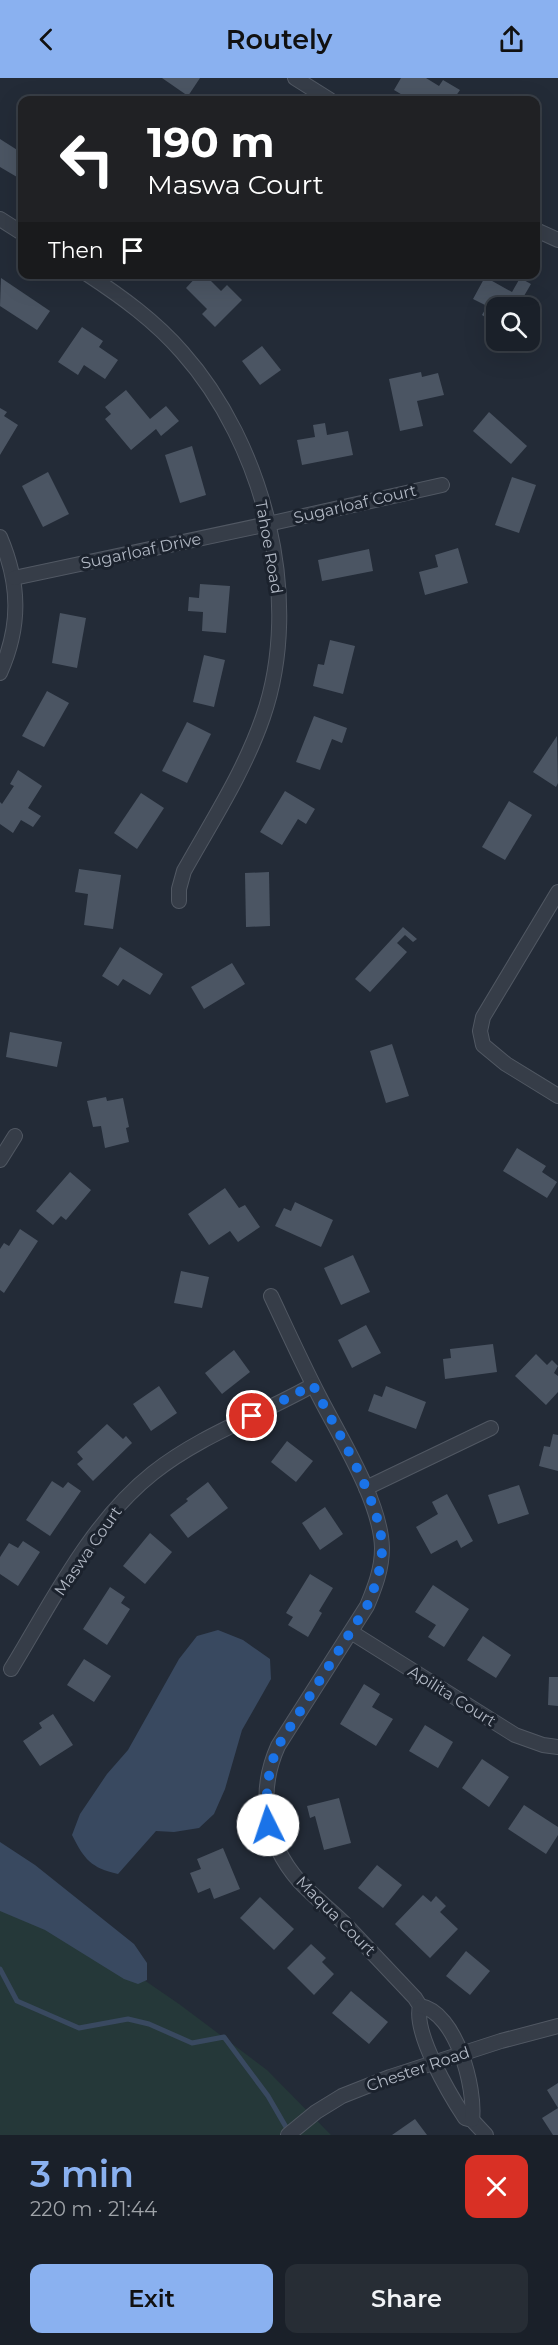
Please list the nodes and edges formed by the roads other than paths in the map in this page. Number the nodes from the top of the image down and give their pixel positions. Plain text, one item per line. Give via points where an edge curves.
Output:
1 (294, 78) edge
2 (323, 96) edge
3 (0, 219) edge
4 (18, 230) edge
5 (540, 232) edge
6 (558, 240) edge
7 (94, 279) edge
8 (442, 484) dead end
9 (268, 524) junction
10 (0, 537) edge
11 (14, 578) junction
12 (0, 673) edge
13 (558, 892) edge
14 (179, 901) dead end
15 (558, 1096) edge
16 (15, 1136) dead end
17 (0, 1160) edge
18 (271, 1296) dead end
19 (313, 1385) junction
20 (491, 1428) dead end
21 (366, 1488) junction
22 (351, 1632) junction
23 (11, 1669) dead end
24 (558, 1747) edge
25 (420, 2006) junction
26 (558, 2026) edge
27 (460, 2054) junction
28 (435, 2063) junction
29 (472, 2120) junction
30 (288, 2135) edge
31 (486, 2135) edge

1 - 2 street
3 - 4 street
5 - 6 street
7 - 9 street, Tahoe Road via 152,321 183,352 212,390 247,458
8 - 9 street, Sugarloaf Court
9 - 11 street, Sugarloaf Drive
9 - 14 street, Tahoe Road via 279,591 279,624 264,716 245,763 184,871
10 - 11 street
11 - 12 street via 15,617 8,655
13 - 15 street via 483,1017 480,1030 483,1045
16 - 17 street
18 - 19 street, Maqua Court
19 - 21 street, Maqua Court
19 - 23 street, Maswa Court via 223,1430 152,1473 86,1548
20 - 21 street
21 - 22 street, Maqua Court via 378,1523 380,1568 371,1597
22 - 24 street, Apilita Court via 515,1735
22 - 25 street, Maqua Court via 274,1754 266,1785 268,1825 276,1847 300,1882
25 - 27 street, Maqua Court via 430,2007 447,2024
25 - 28 street via 417,2016
26 - 27 street, Chester Road
27 - 28 street, Chester Road
27 - 29 street, Maqua Court via 471,2081
28 - 29 street via 452,2098 465,2118
28 - 30 street, Chester Road via 342,2096
29 - 31 street

